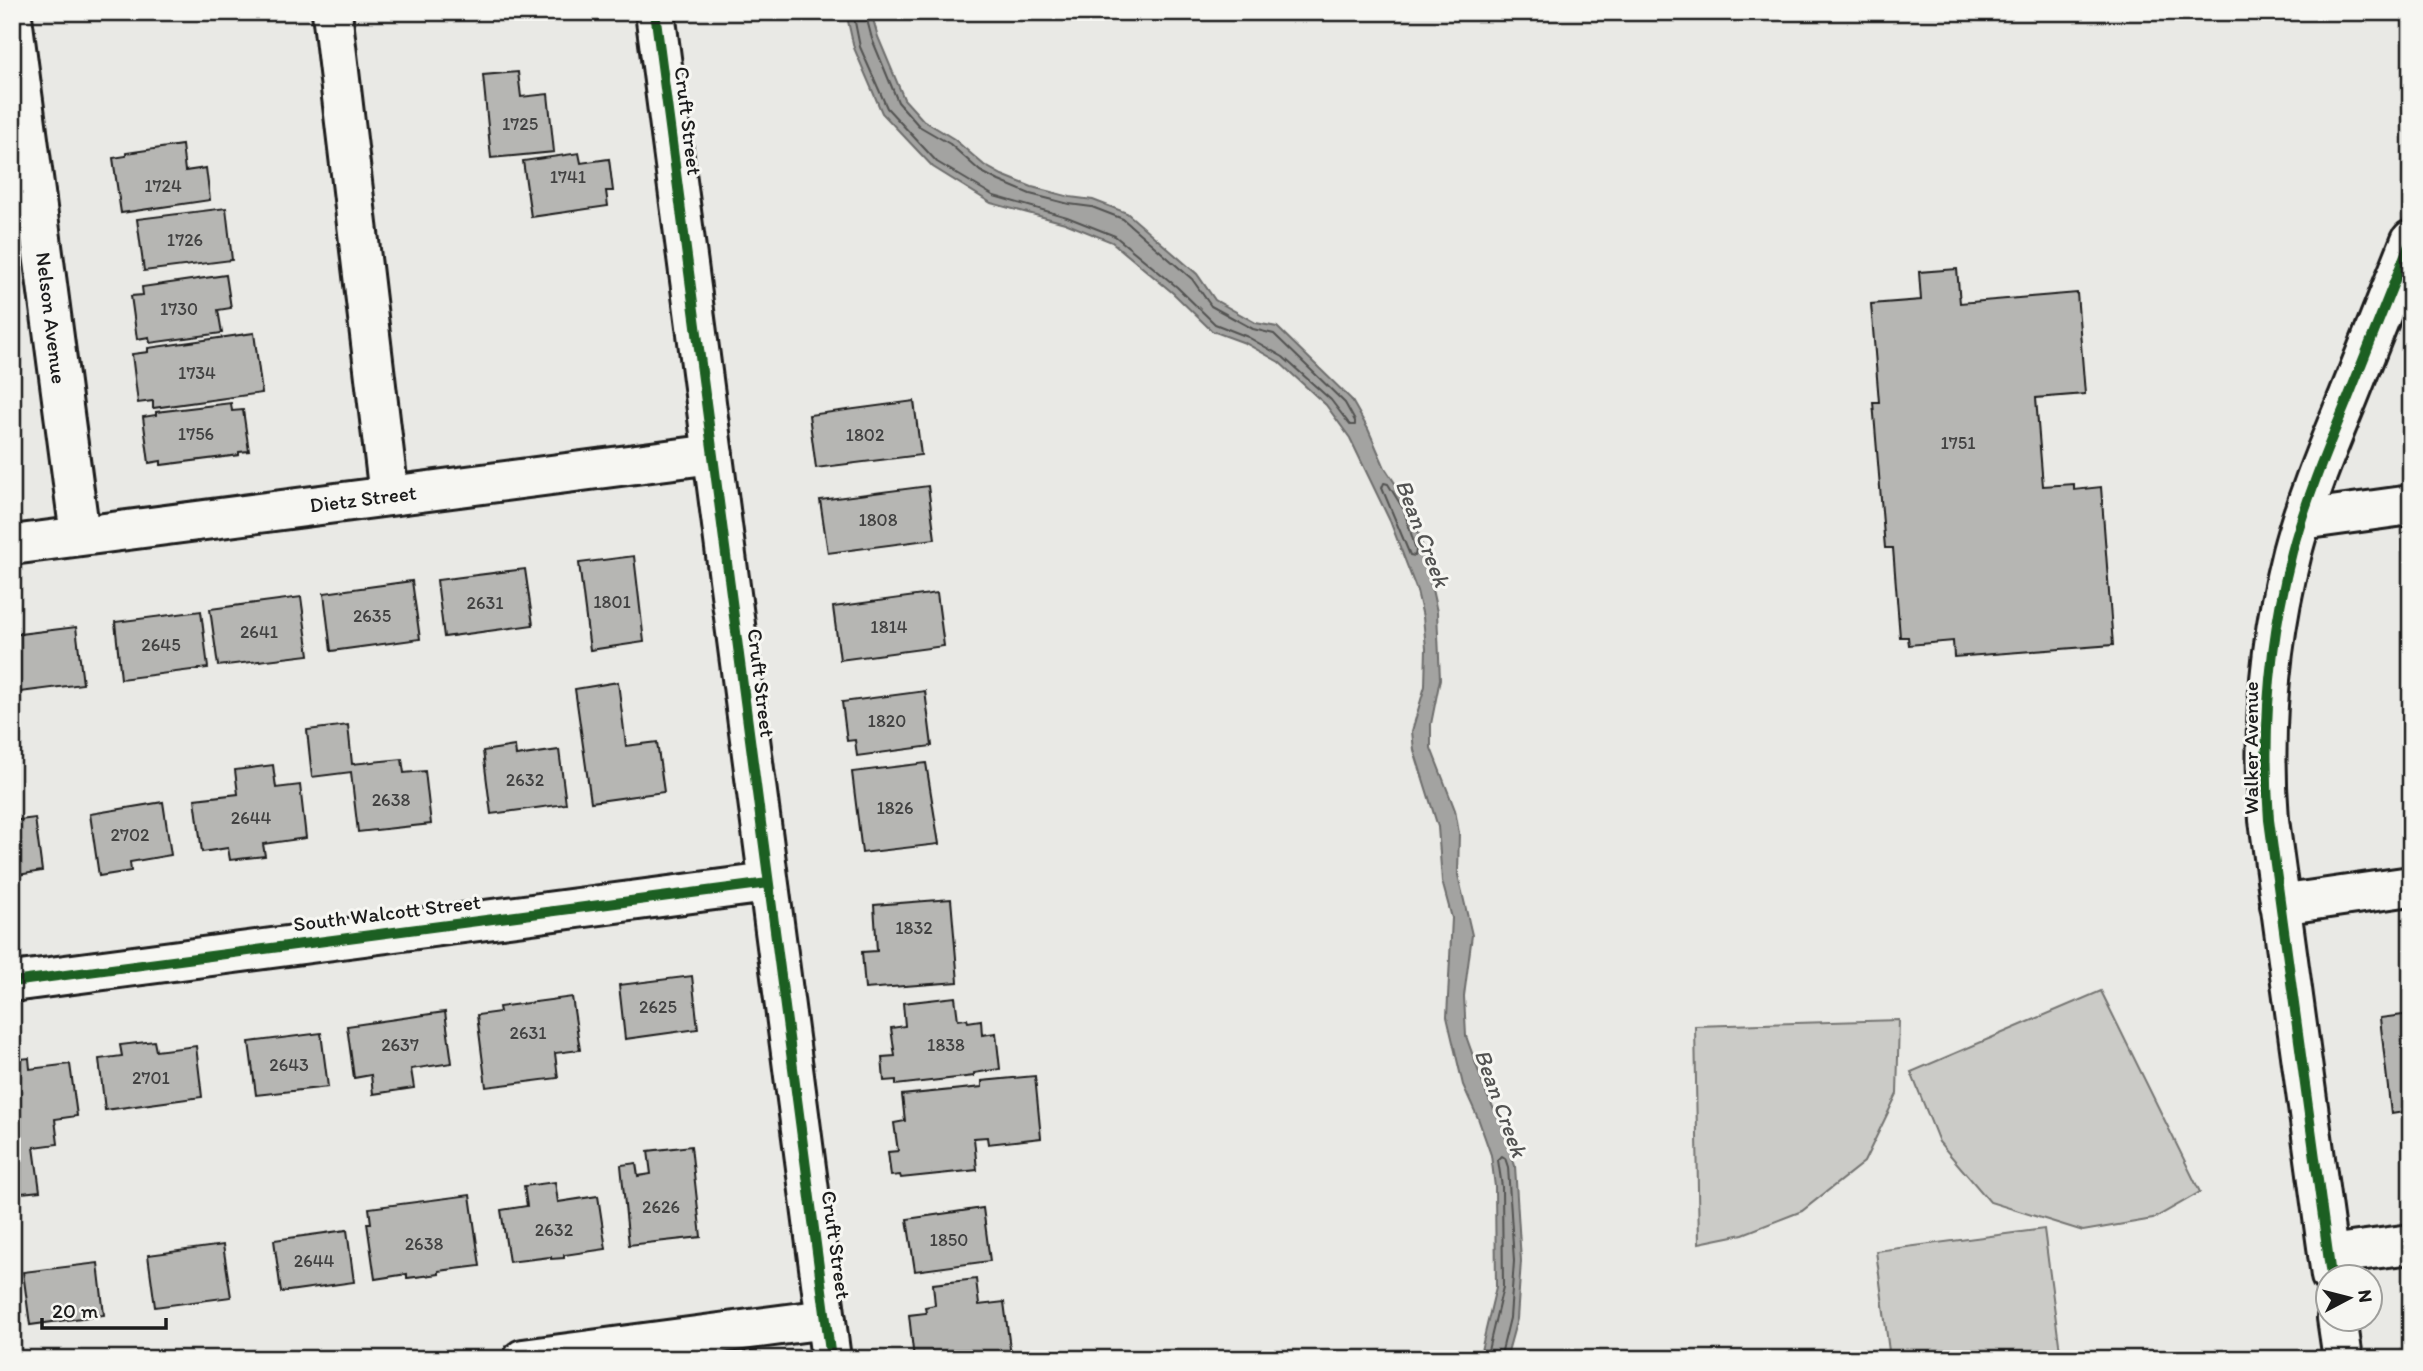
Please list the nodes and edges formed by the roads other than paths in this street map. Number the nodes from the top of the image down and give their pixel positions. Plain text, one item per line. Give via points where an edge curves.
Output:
1 (332, 12) edge
2 (655, 12) edge
3 (12, 17) edge
4 (2411, 240) edge
5 (713, 454) junction
6 (389, 496) junction
7 (2411, 505) edge
8 (2302, 520) junction
9 (80, 536) junction
10 (12, 545) edge
11 (768, 883) junction
12 (2411, 886) edge
13 (2280, 905) junction
14 (12, 982) edge
15 (2411, 1244) edge
16 (2329, 1262) edge
17 (2345, 1262) edge
18 (826, 1319) junction
19 (2339, 1332) edge
20 (523, 1359) edge
21 (831, 1359) edge
22 (2343, 1359) edge

1 - 6 street
2 - 5 street, Cruft Street
3 - 9 street, Nelson Avenue
4 - 8 street, Walker Avenue
5 - 6 street, Dietz Street
5 - 11 street, Cruft Street
6 - 9 street, Dietz Street
7 - 8 street
8 - 13 street, Walker Avenue via 2276,629 2269,689 2267,783
9 - 10 street, Dietz Street
11 - 14 street, South Walcott Street
11 - 18 street, Cruft Street
12 - 13 street
13 - 16 street, Walker Avenue
15 - 17 street
18 - 20 street
18 - 21 street, Cruft Street
19 - 22 street

